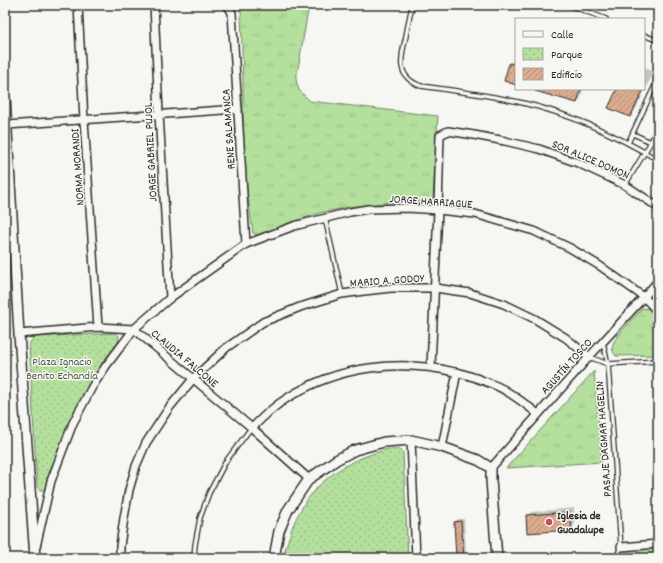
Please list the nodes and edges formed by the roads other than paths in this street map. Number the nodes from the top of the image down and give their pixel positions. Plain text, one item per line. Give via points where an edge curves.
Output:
1 (78, 5) edge
2 (154, 5) edge
3 (226, 5) edge
4 (412, 5) edge
5 (569, 5) edge
6 (603, 18) edge
7 (645, 35) edge
8 (658, 41) edge
9 (658, 79) edge
10 (5, 97) edge
11 (238, 109) junction
12 (159, 114) junction
13 (84, 120) junction
14 (7, 126) junction
15 (658, 126) edge
16 (633, 134) junction
17 (651, 142) junction
18 (628, 143) junction
19 (645, 152) junction
20 (658, 160) edge
21 (625, 185) junction
22 (658, 207) edge
23 (438, 210) junction
24 (325, 218) junction
25 (246, 244) junction
26 (658, 280) edge
27 (435, 288) junction
28 (342, 294) junction
29 (644, 297) junction
30 (170, 298) junction
31 (658, 312) edge
32 (98, 327) junction
33 (134, 330) junction
34 (19, 334) junction
35 (603, 342) junction
36 (589, 357) junction
37 (658, 361) edge
38 (608, 364) junction
39 (431, 368) junction
40 (457, 372) junction
41 (193, 379) junction
42 (538, 414) junction
43 (252, 428) junction
44 (411, 440) junction
45 (442, 447) junction
46 (491, 468) junction
47 (309, 479) junction
48 (658, 544) edge
49 (621, 547) junction
50 (35, 554) edge
51 (120, 558) edge
52 (194, 558) edge
53 (274, 558) edge
54 (416, 558) edge
55 (497, 558) edge
56 (616, 558) edge

1 - 13 street, NORMA MORANDI
2 - 12 street, JORGE GABRIEL PUJOL
3 - 11 street, RENE SALAMANCA via 232,13
4 - 18 lane via 401,63 409,80 421,86 486,95 531,105 580,121
5 - 6 lane
7 - 8 lane
9 - 16 lane
10 - 14 street
11 - 12 street
11 - 25 street, RENE SALAMANCA
12 - 13 street
12 - 30 street, JORGE GABRIEL PUJOL
13 - 14 street
13 - 32 street, NORMA MORANDI
14 - 34 street
15 - 17 lane
16 - 17 lane
16 - 18 lane
17 - 19 lane
18 - 19 lane
19 - 20 lane
19 - 21 lane
21 - 22 street, SOR ALICE DOMON
21 - 23 street, SOR ALICE DOMON via 578,163 539,149 448,131 440,135
23 - 24 street, JORGE HARRIAGUE via 368,209
23 - 27 street
23 - 29 street, JORGE HARRIAGUE via 475,214 534,231 600,266
24 - 25 street, JORGE HARRIAGUE via 294,226
24 - 28 lane
25 - 30 street, JORGE HARRIAGUE
26 - 29 street, AGUSTÍN TOSCO
27 - 28 street, MARIO A. GODOY via 391,288
27 - 36 street, MARIO A. GODOY via 470,293 504,304 566,338
27 - 39 street
28 - 41 street, MARIO A. GODOY via 263,322 226,348
29 - 31 street, JORGE HARRIAGUE
29 - 35 street, AGUSTÍN TOSCO
30 - 33 street, JORGE HARRIAGUE
32 - 33 street, CLAUDIA FALCONE
32 - 34 street, CLAUDIA FALCONE
33 - 41 street, CLAUDIA FALCONE
33 - 50 street, JORGE HARRIAGUE via 92,387 73,423 51,481
34 - 50 street
35 - 36 street, AGUSTÍN TOSCO
35 - 38 lane, PASAJE DAGMAR HAGELIN
36 - 38 lane
36 - 42 street, AGUSTÍN TOSCO
37 - 38 lane
38 - 49 lane, PASAJE DAGMAR HAGELIN
39 - 40 street
39 - 43 street via 398,365 367,368 332,377 289,396
40 - 42 street via 505,390
40 - 45 street
41 - 43 street, CLAUDIA FALCONE
41 - 51 street, MARIO A. GODOY via 169,408 146,443 136,466 124,518
42 - 46 street, AGUSTÍN TOSCO
43 - 47 street, CLAUDIA FALCONE
43 - 52 lane via 226,461 209,493 200,518
44 - 45 street
44 - 47 street via 384,442 355,450
44 - 54 street
45 - 46 street via 478,460
46 - 55 street
47 - 53 street via 288,510 279,531
48 - 49 street
49 - 56 lane, PASAJE DAGMAR HAGELIN

